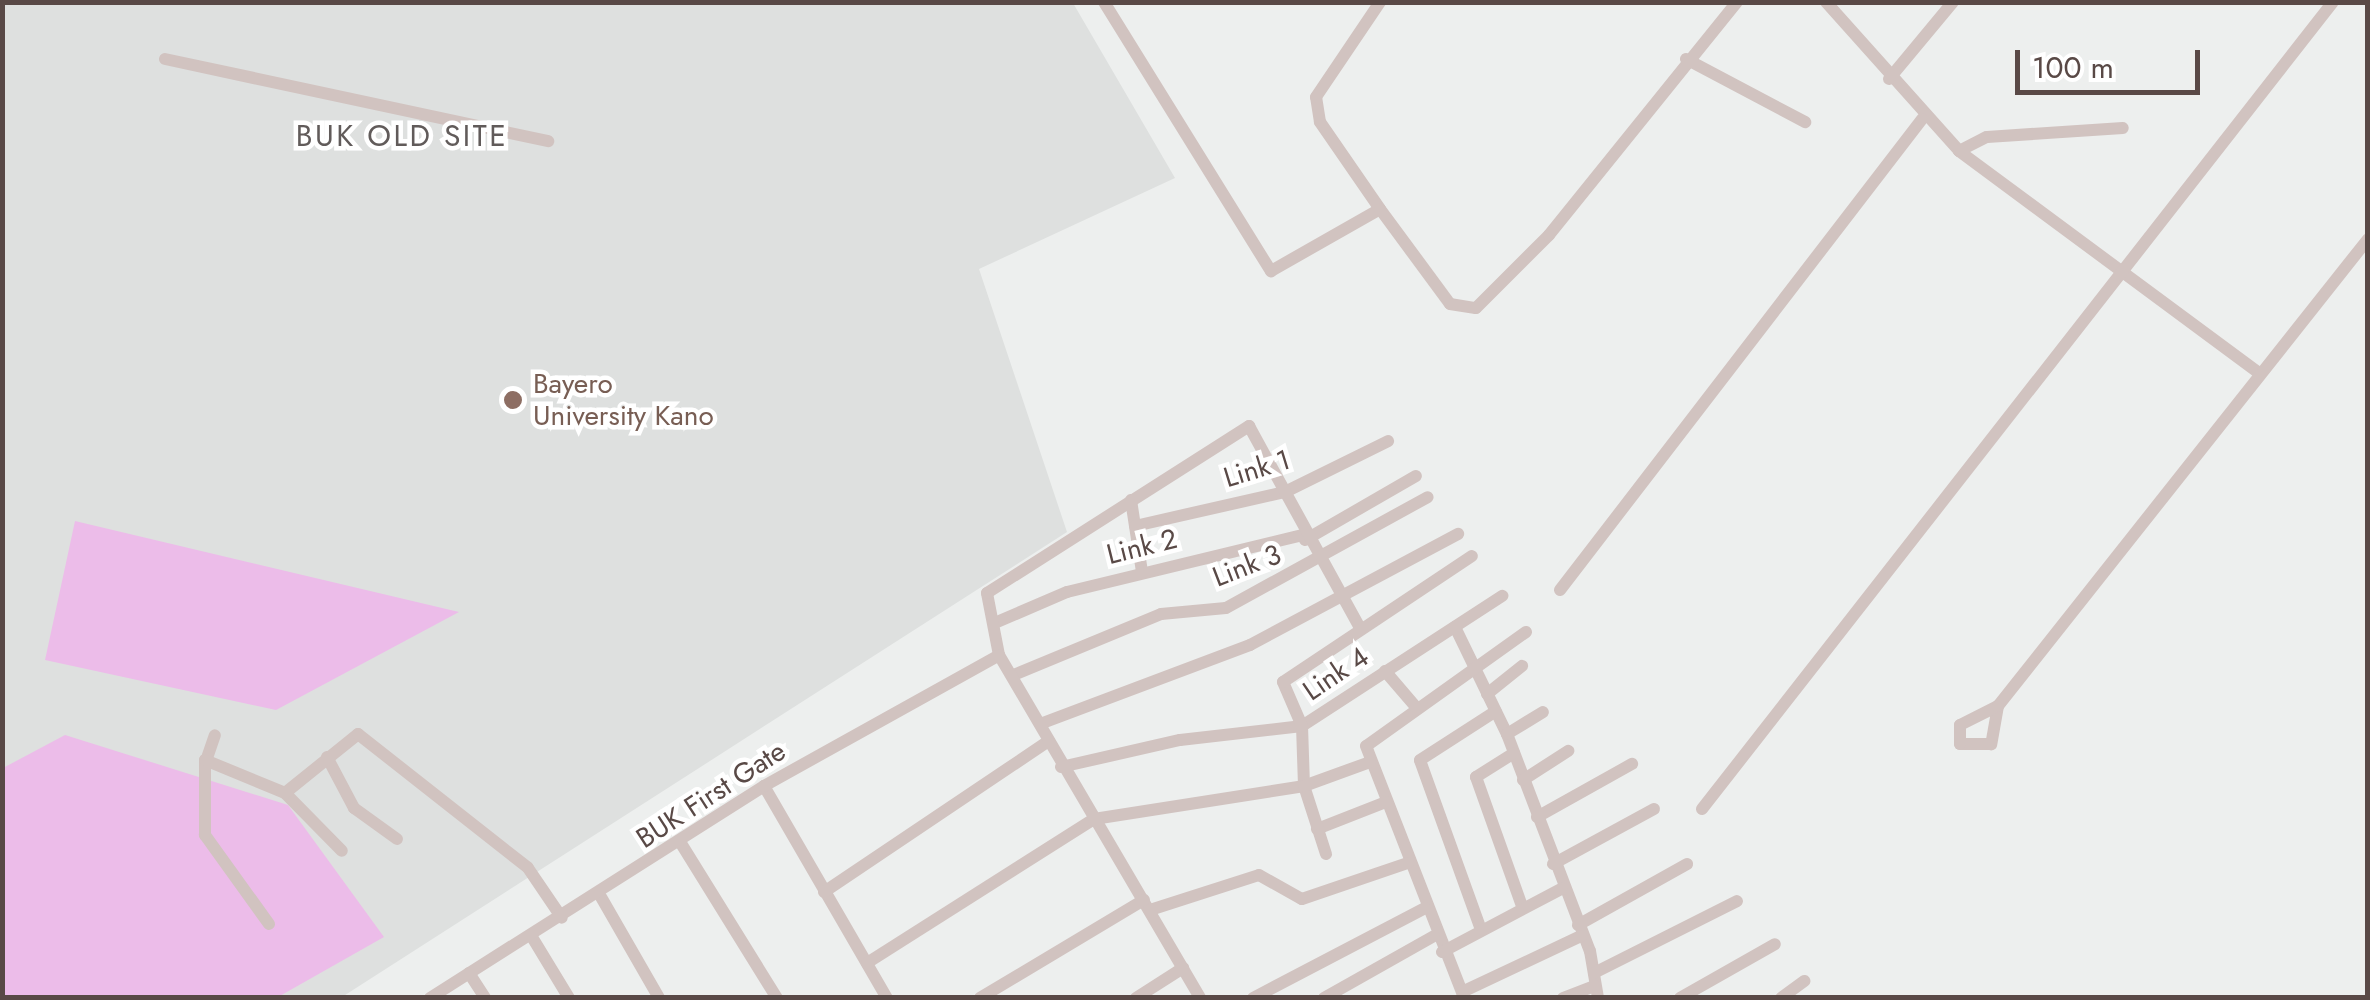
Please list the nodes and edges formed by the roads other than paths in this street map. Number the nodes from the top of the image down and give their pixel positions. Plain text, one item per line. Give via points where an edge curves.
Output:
1 (1104, 2) edge
2 (1380, 2) edge
3 (1736, 2) edge
4 (1826, 2) edge
5 (1953, 2) edge
6 (2334, 2) edge
7 (164, 59) dead end
8 (1686, 59) junction
9 (1889, 79) junction
10 (1922, 118) junction
11 (1805, 122) dead end
12 (2123, 128) dead end
13 (548, 141) dead end
14 (1958, 151) junction
15 (1380, 209) junction
16 (2368, 239) edge
17 (2123, 272) junction
18 (2258, 374) junction
19 (1388, 441) dead end
20 (1416, 476) dead end
21 (1285, 492) junction
22 (1428, 497) dead end
23 (1131, 500) junction
24 (1135, 526) junction
25 (1458, 534) dead end
26 (1304, 537) junction
27 (1472, 556) dead end
28 (1318, 564) junction
29 (1142, 572) junction
30 (1560, 590) dead end
31 (1502, 596) dead end
32 (1338, 599) junction
33 (997, 622) junction
34 (1455, 627) junction
35 (1360, 628) junction
36 (1526, 632) dead end
37 (999, 655) junction
38 (1476, 666) junction
39 (1522, 666) dead end
40 (1385, 671) junction
41 (1016, 674) junction
42 (1487, 694) junction
43 (1415, 706) junction
44 (1998, 706) dead end
45 (1496, 712) junction
46 (1543, 712) dead end
47 (1040, 724) junction
48 (1302, 726) junction
49 (215, 734) dead end
50 (1506, 734) junction
51 (1049, 742) junction
52 (1514, 752) junction
53 (1568, 752) dead end
54 (327, 757) junction
55 (206, 758) junction
56 (1370, 762) junction
57 (1632, 764) dead end
58 (1062, 767) junction
59 (1523, 780) junction
60 (764, 786) junction
61 (1304, 786) junction
62 (285, 793) junction
63 (1386, 802) junction
64 (1654, 809) dead end
65 (1702, 809) dead end
66 (1536, 818) junction
67 (1094, 819) junction
68 (1317, 830) junction
69 (397, 839) dead end
70 (682, 845) junction
71 (342, 851) dead end
72 (1326, 854) dead end
73 (1408, 863) junction
74 (1553, 864) junction
75 (1687, 864) dead end
76 (1562, 888) junction
77 (824, 892) junction
78 (601, 897) junction
79 (1737, 901) dead end
80 (1147, 905) junction
81 (1522, 906) junction
82 (1425, 908) junction
83 (562, 918) junction
84 (269, 924) dead end
85 (1480, 927) junction
86 (1580, 930) junction
87 (1434, 936) junction
88 (532, 937) junction
89 (1774, 944) dead end
90 (1442, 952) junction
91 (866, 963) junction
92 (1183, 968) junction
93 (469, 973) junction
94 (1804, 981) dead end
95 (1596, 985) edge
96 (1330, 996) edge
97 (430, 998) edge
98 (485, 998) edge
99 (569, 998) edge
100 (658, 998) edge
101 (777, 998) edge
102 (887, 998) edge
103 (980, 998) edge
104 (1136, 998) edge
105 (1200, 998) edge
106 (1253, 998) edge
107 (1563, 998) edge
108 (1680, 998) edge
109 (1781, 998) edge

1 - 15 street via 1271,271
2 - 15 street via 1316,97 1320,122
3 - 8 street
4 - 9 street
5 - 9 street
6 - 17 street
7 - 13 street
8 - 11 street
8 - 15 street via 1549,235 1476,308 1450,304
9 - 10 street
10 - 14 street
10 - 30 street
12 - 14 street via 1986,138
14 - 17 street
16 - 18 street
17 - 18 street
17 - 65 street
18 - 44 street
19 - 21 street, Link 1
20 - 26 street, Link 2
21 - 23 street via 1251,426
21 - 24 street, Link 1
21 - 26 street
22 - 28 street, Link 3
23 - 24 street
23 - 33 street via 987,593
24 - 29 street
25 - 32 street
26 - 28 street
26 - 29 street, Link 2
27 - 35 street
28 - 32 street
28 - 41 street, Link 3 via 1226,608 1160,614
29 - 33 street, Link 2
31 - 34 street, Link 4
32 - 35 street
32 - 47 street via 1250,645
33 - 37 street
34 - 38 street
34 - 40 street, Link 4
35 - 48 street via 1282,682
36 - 38 street
37 - 41 street
37 - 60 street, BUK First Gate
38 - 42 street
38 - 43 street
39 - 42 street
40 - 43 street
40 - 48 street, Link 4
41 - 47 street
42 - 45 street
43 - 56 street via 1366,742
45 - 50 street
45 - 85 street via 1420,760
46 - 50 street
47 - 51 street
48 - 58 street, Link 4 via 1180,740
48 - 61 street
49 - 55 street
50 - 52 street
51 - 58 street
51 - 77 street
52 - 59 street
52 - 81 street via 1476,777
53 - 59 street
54 - 62 street
54 - 69 street via 354,808
54 - 83 street via 348,736 367,736 528,868
55 - 62 street
55 - 84 street via 205,835
56 - 61 street
56 - 63 street
57 - 66 street
58 - 67 street
59 - 66 street
60 - 70 street, BUK First Gate
60 - 77 street
61 - 67 street
61 - 68 street
62 - 71 street
63 - 68 street
63 - 73 street
64 - 74 street
66 - 74 street
67 - 80 street
67 - 91 street
68 - 72 street
70 - 78 street, BUK First Gate
70 - 101 street
73 - 80 street via 1302,899 1259,875
73 - 82 street
74 - 76 street
75 - 86 street
76 - 81 street
76 - 86 street
77 - 91 street
78 - 83 street, BUK First Gate
78 - 100 street
79 - 95 street
80 - 92 street
80 - 103 street
81 - 85 street
82 - 87 street
82 - 106 street
83 - 88 street, BUK First Gate
85 - 90 street
86 - 90 street via 1465,993
86 - 95 street
87 - 90 street
87 - 96 street
88 - 93 street, BUK First Gate
88 - 99 street
89 - 108 street
91 - 102 street
92 - 104 street
92 - 105 street
93 - 97 street, BUK First Gate
93 - 98 street
94 - 109 street
95 - 107 street

